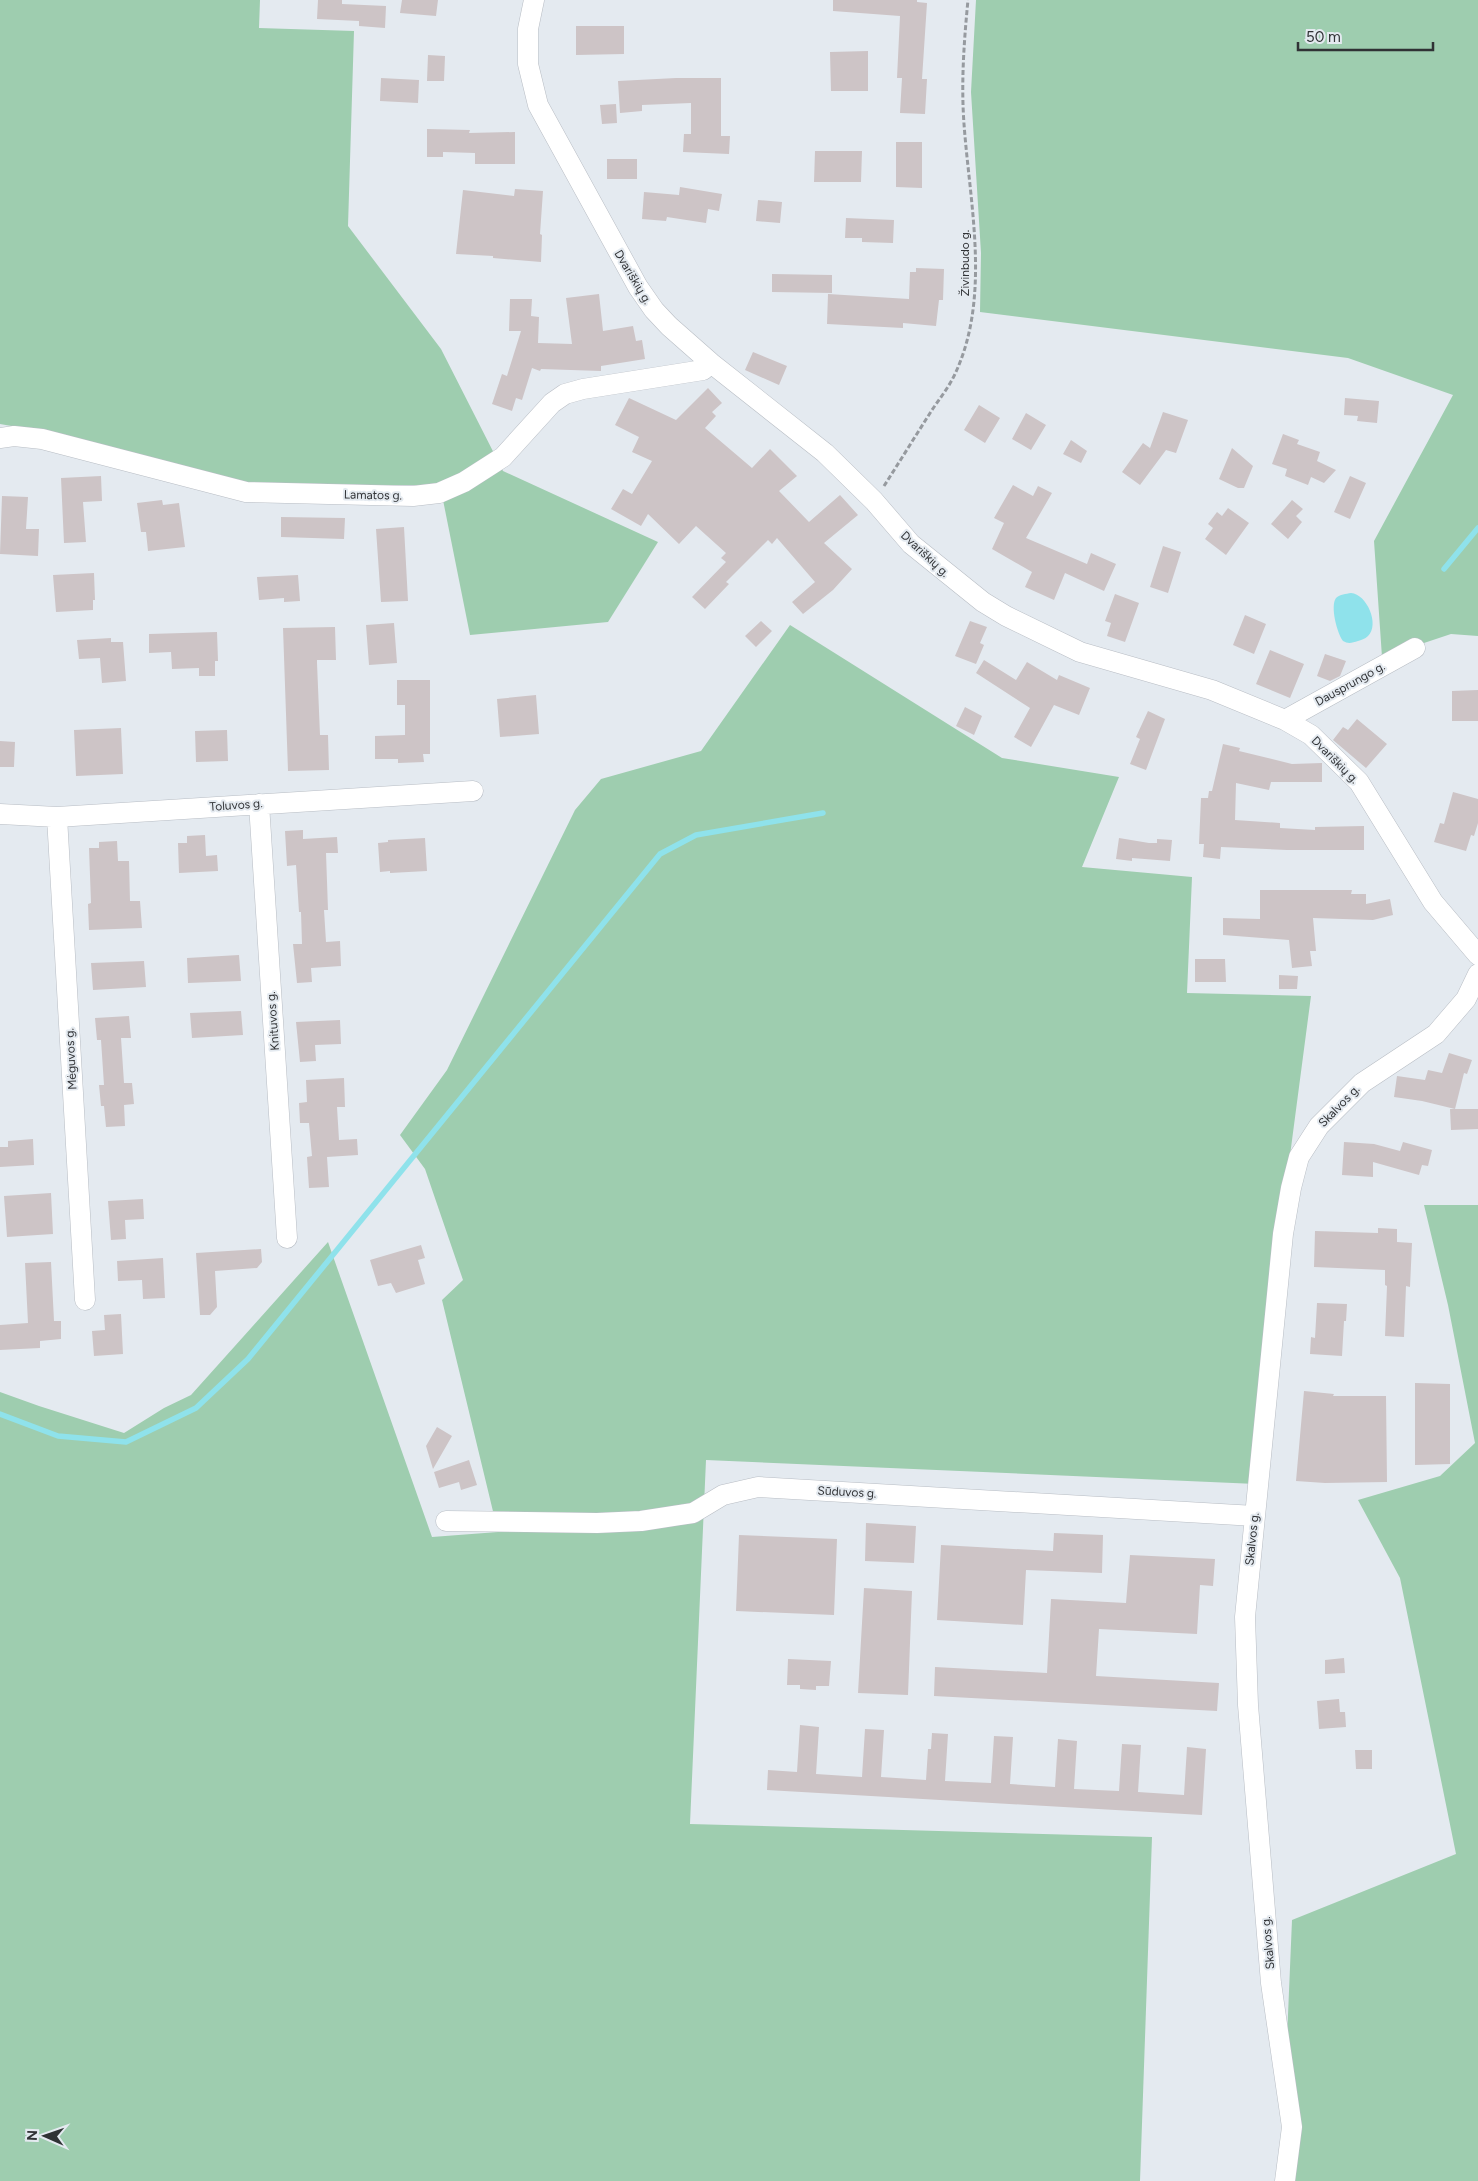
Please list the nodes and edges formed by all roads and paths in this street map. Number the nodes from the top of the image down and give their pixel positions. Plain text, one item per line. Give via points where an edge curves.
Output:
1 (534, 0) edge
2 (968, 0) edge
3 (711, 363) junction
4 (0, 438) edge
5 (874, 501) junction
6 (1415, 648) dead end
7 (1285, 720) junction
8 (473, 791) dead end
9 (259, 804) junction
10 (0, 814) edge
11 (56, 817) junction
12 (1478, 955) edge
13 (1478, 974) edge
14 (287, 1238) dead end
15 (85, 1300) dead end
16 (1254, 1516) junction
17 (446, 1521) dead end
18 (1285, 2181) edge

1 - 3 street, Dvariškių g. via 528,29 528,64 538,105 638,287 659,316
2 - 5 path, Živinbudo g. via 963,54 964,123 976,268 973,305 965,345 954,375
3 - 4 street, Lamatos g. via 703,370 565,394 552,403 503,458 439,494 246,492 42,439
3 - 5 street, Dvariškių g. via 825,453
5 - 7 street, Dvariškių g. via 911,544 953,580 1006,616 1080,652 1212,690
6 - 7 street, Dausprungo g.
7 - 12 street, Dvariškių g. via 1311,735 1359,782 1433,902
8 - 9 street, Toluvos g.
9 - 11 street, Toluvos g.
9 - 14 street, Knituvos g.
10 - 11 street, Toluvos g.
11 - 15 street, Mėguvos g.
13 - 16 street, Skalvos g. via 1466,999 1436,1034 1362,1083 1319,1126 1299,1157 1283,1234
16 - 17 street, Sūduvos g. via 758,1487 722,1495 693,1513 641,1521
16 - 18 street, Skalvos g. via 1245,1617 1248,1705 1271,1984 1292,2127

